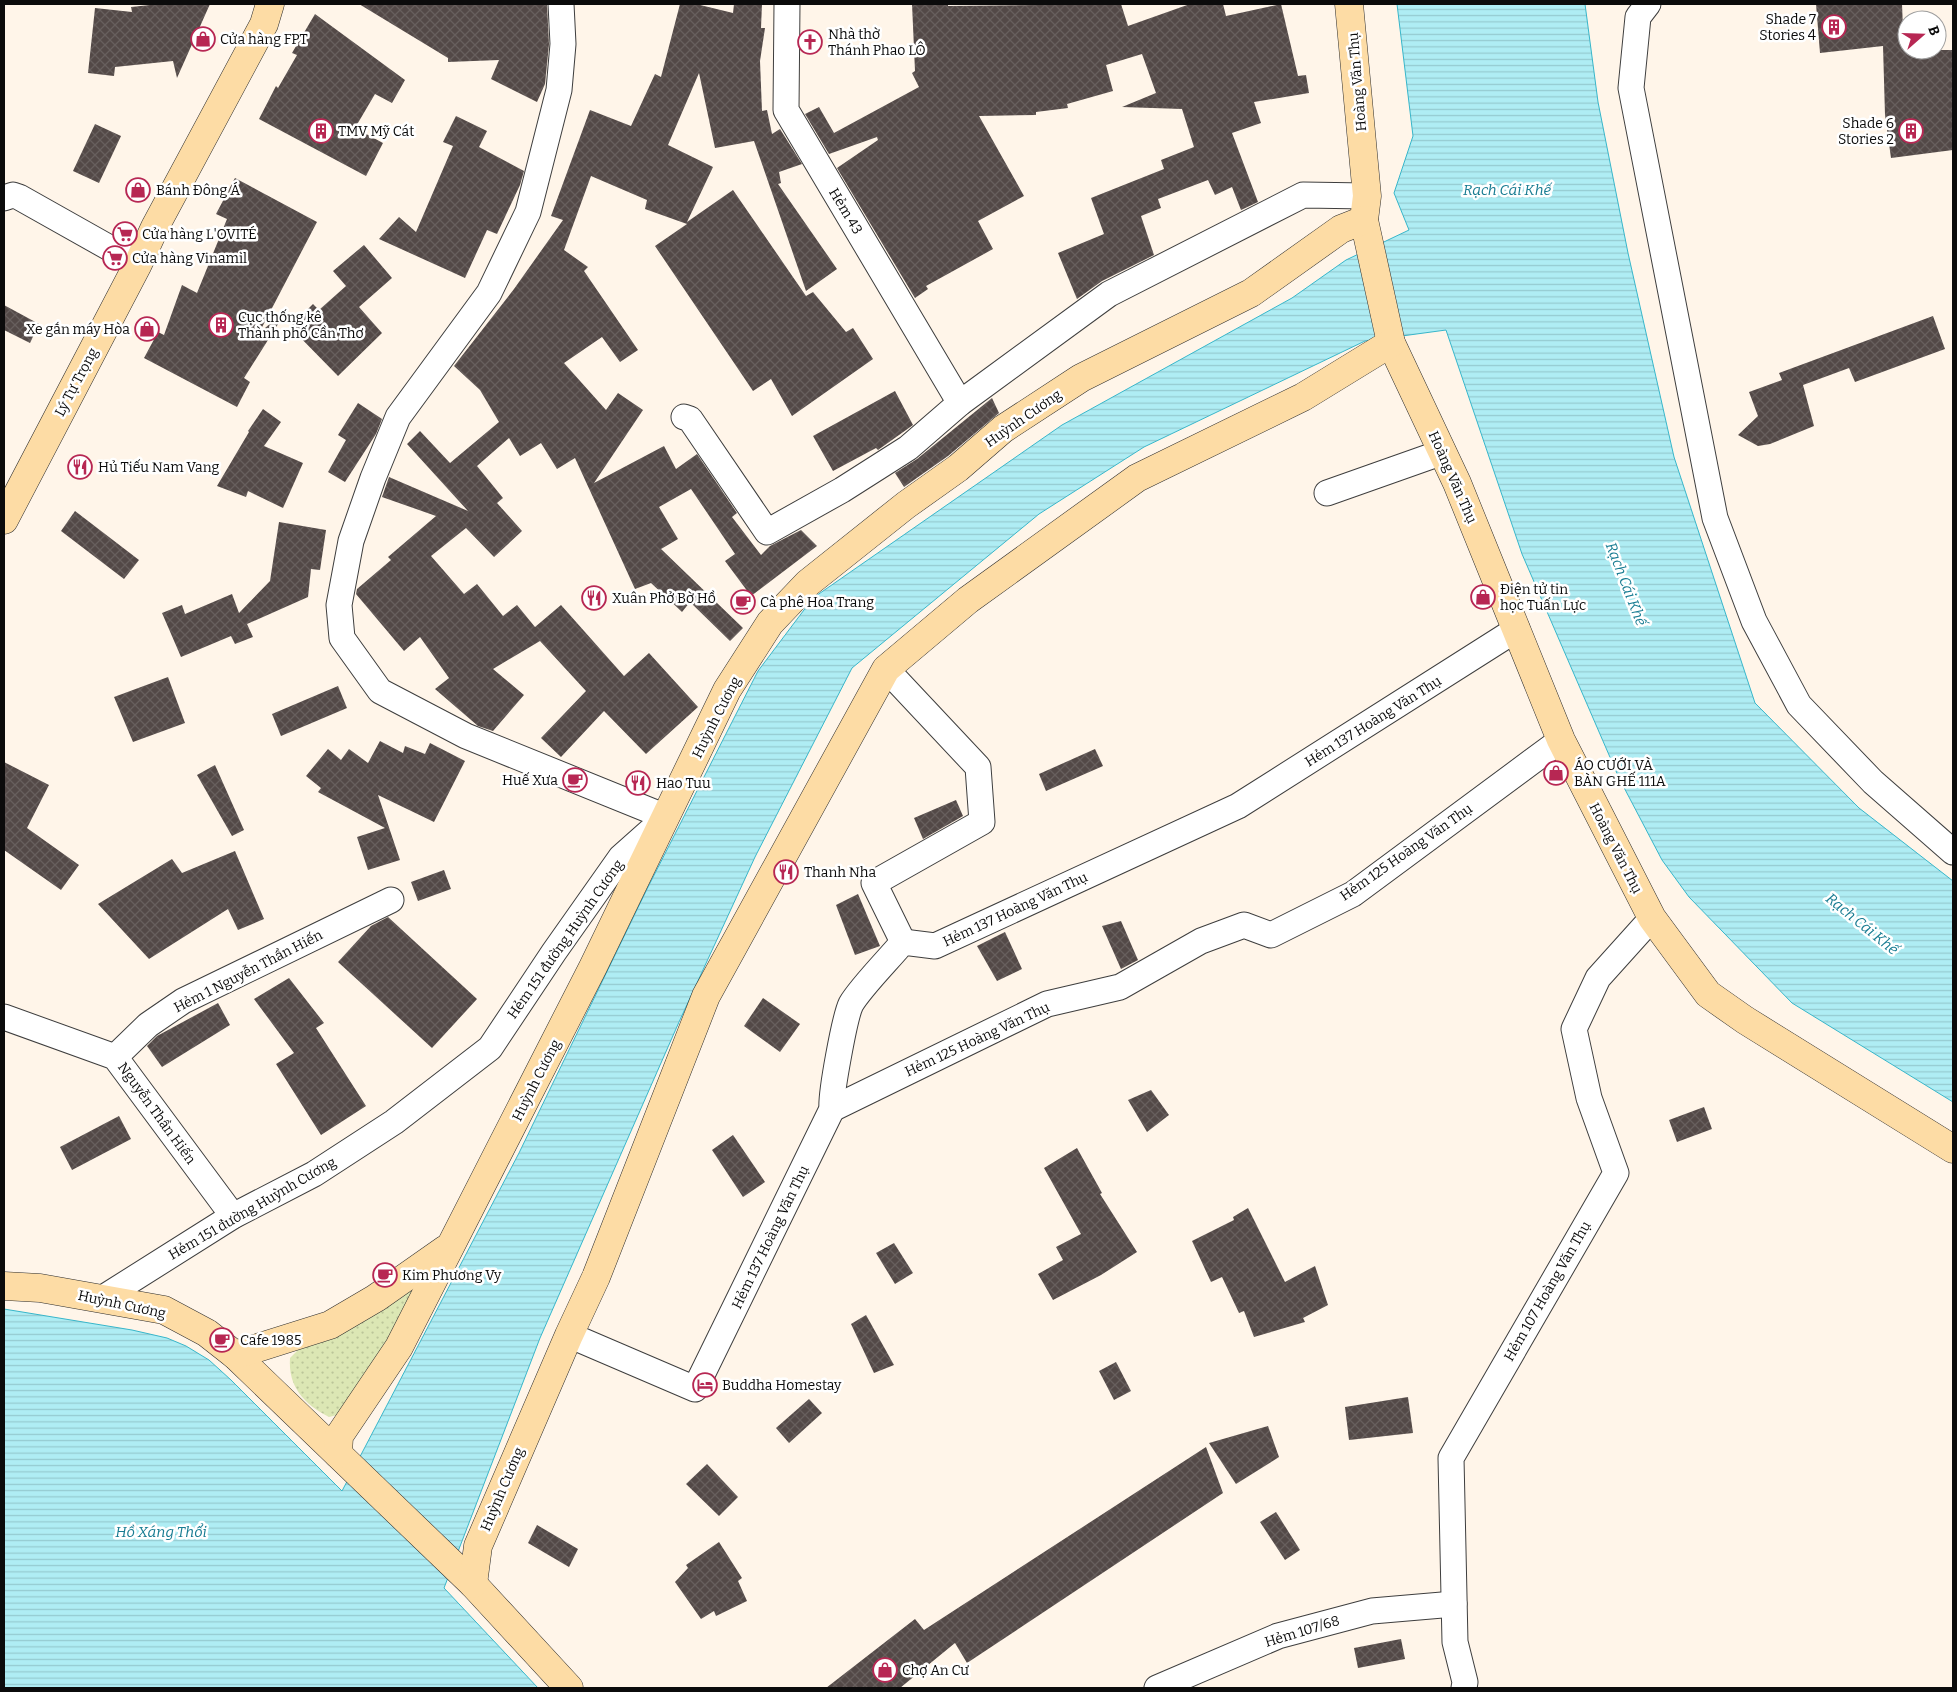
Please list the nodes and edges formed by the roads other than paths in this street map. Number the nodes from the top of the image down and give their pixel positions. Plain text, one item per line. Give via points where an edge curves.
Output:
1 (270, 4) edge
2 (561, 4) edge
3 (787, 4) edge
4 (1349, 4) edge
5 (1648, 4) edge
6 (4, 198) edge
7 (1366, 208) junction
8 (138, 264) junction
9 (1391, 343) junction
10 (960, 403) junction
11 (684, 417) dead end
12 (1443, 452) junction
13 (1328, 493) dead end
14 (4, 520) edge
15 (1518, 629) junction
16 (886, 669) junction
17 (1561, 740) junction
18 (666, 817) junction
19 (1953, 852) edge
20 (392, 900) dead end
21 (1652, 918) junction
22 (903, 942) junction
23 (4, 1017) edge
24 (115, 1057) junction
25 (832, 1109) junction
26 (1953, 1149) edge
27 (233, 1216) junction
28 (449, 1246) junction
29 (4, 1286) edge
30 (103, 1298) junction
31 (569, 1335) junction
32 (235, 1355) junction
33 (343, 1458) junction
34 (466, 1578) junction
35 (1454, 1604) junction
36 (570, 1688) edge
37 (1157, 1688) edge
38 (1464, 1688) edge

1 - 8 street, Lý Tự Trọng via 264,24
2 - 18 street via 563,44 559,90 528,212 489,293 398,417 352,541 339,605 342,638 380,691 466,736
3 - 10 street, Hẻm 43 via 786,110
4 - 7 street, Hoàng Văn Thụ
5 - 19 street via 1638,17 1631,88 1716,518 1754,621 1799,705 1873,782
6 - 8 street via 19,197
7 - 9 street, Hoàng Văn Thụ
7 - 10 street via 1303,195 1109,294
7 - 18 street, Huỳnh Cương via 1251,293 1081,378 1003,429 958,468 808,583 770,623 727,690
8 - 14 street, Lý Tự Trọng
9 - 12 street, Hoàng Văn Thụ
9 - 16 street, Huỳnh Cương via 1303,397 1137,478 968,600
10 - 11 street via 908,448 767,532 690,419
12 - 13 street
12 - 15 street, Hoàng Văn Thụ
15 - 17 street, Hoàng Văn Thụ
15 - 22 street, Hẻm 137 Hoàng Văn Thụ via 1238,806 935,946
16 - 22 street via 978,767 982,822 874,883
16 - 31 street, Huỳnh Cương via 706,996 596,1277
17 - 21 street, Hoàng Văn Thụ
17 - 25 street, Hẻm 125 Hoàng Văn Thụ via 1354,894 1271,935 1244,925 1202,941 1120,987 1047,1004
18 - 27 street, Hẻm 151 đường Huỳnh Cương via 621,858 490,1048 386,1128 314,1174
18 - 28 street, Huỳnh Cương via 576,1001
20 - 24 street, Hẻm 1 Nguyễn Thần Hiến via 183,1001 148,1025
21 - 26 street, Hoàng Văn Thụ via 1708,994 1744,1020
21 - 35 street, Hẻm 107 Hoàng Văn Thụ via 1598,978 1574,1029 1589,1098 1616,1173 1451,1458
22 - 25 street, Hẻm 137 Hoàng Văn Thụ via 851,1005 835,1076
23 - 24 street, Nguyễn Thần Hiến
24 - 27 street, Nguyễn Thần Hiến
25 - 31 street, Hẻm 137 Hoàng Văn Thụ via 695,1389
27 - 30 street, Hẻm 151 đường Huỳnh Cương
28 - 32 street via 376,1298 330,1324
28 - 33 street, Huỳnh Cương via 399,1347 339,1436
29 - 30 street, Huỳnh Cương
30 - 32 street, Huỳnh Cương via 164,1310 207,1333
31 - 34 street, Huỳnh Cương
32 - 33 street, Huỳnh Cương
33 - 34 street, Huỳnh Cương
34 - 36 street, Huỳnh Cương
35 - 37 street, Hẻm 107/68 via 1372,1612 1278,1636
35 - 38 street, Hẻm 107 Hoàng Văn Thụ via 1455,1642

